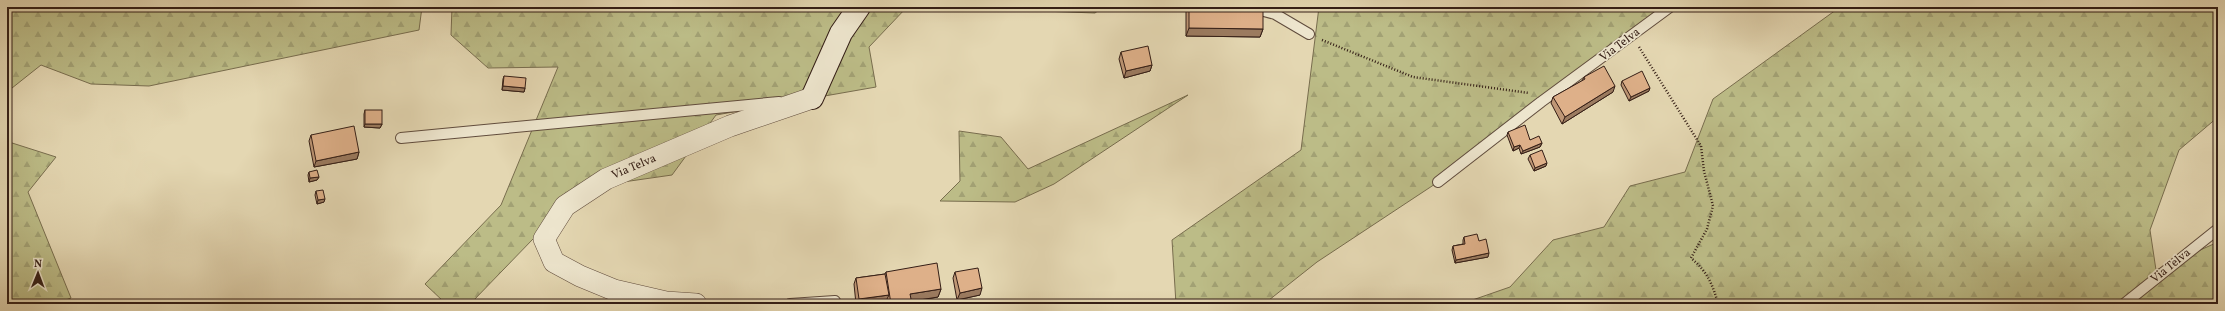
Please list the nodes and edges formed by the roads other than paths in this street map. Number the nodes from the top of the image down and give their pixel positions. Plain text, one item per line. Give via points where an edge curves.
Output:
1 (859, 7) edge
2 (1249, 7) edge
3 (1670, 7) edge
4 (1309, 34) road end
5 (812, 98) junction
6 (401, 138) dead end
7 (1438, 182) dead end
8 (2218, 229) edge
9 (835, 301) dead end
10 (696, 304) edge
11 (790, 304) edge
12 (2124, 304) edge

1 - 5 street via 841,33
2 - 4 lane via 1274,14
3 - 7 lane, Via Telva
5 - 6 lane
5 - 10 street, Via Telva via 730,126 606,179 565,206 544,240 554,262 587,279 614,290 666,302
8 - 12 lane, Via Telva
9 - 11 lane

